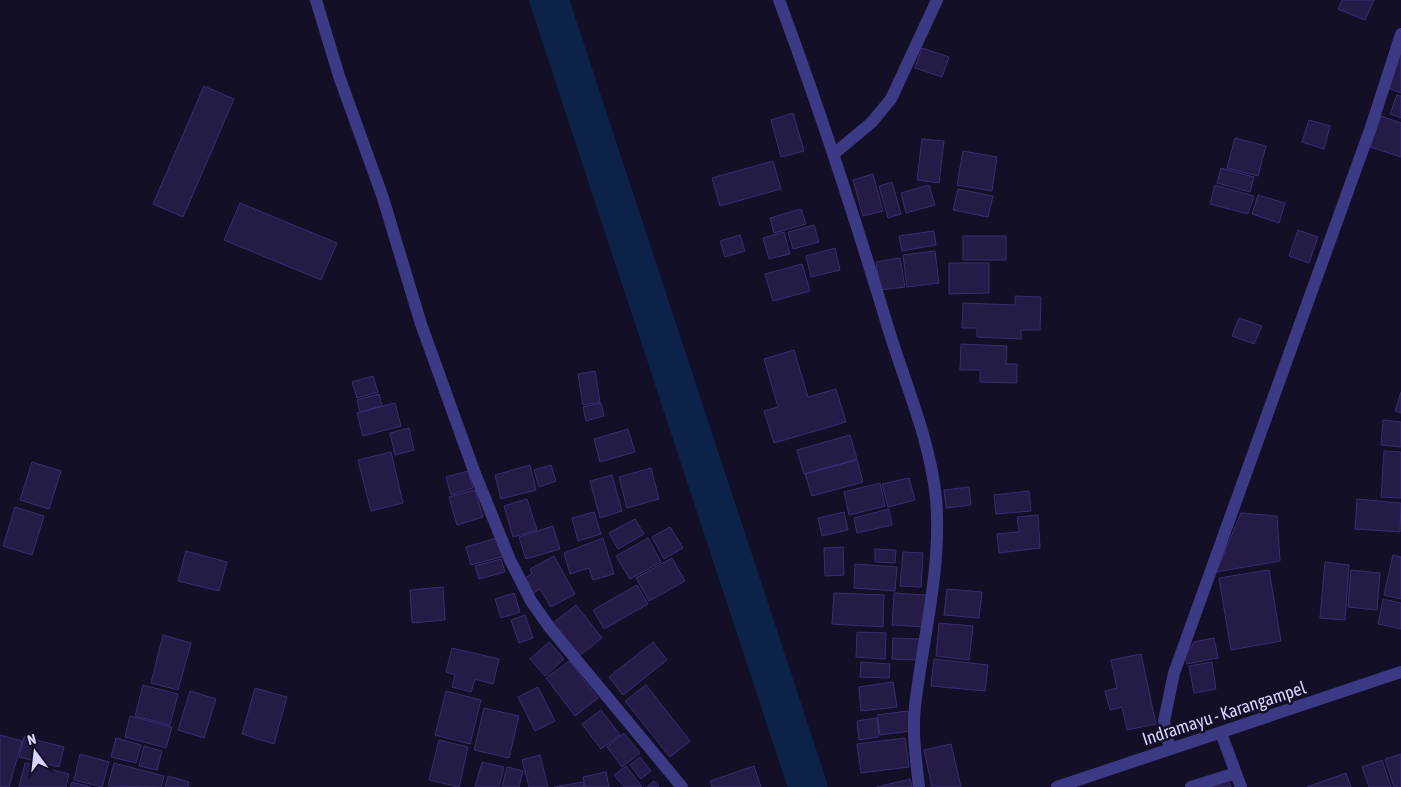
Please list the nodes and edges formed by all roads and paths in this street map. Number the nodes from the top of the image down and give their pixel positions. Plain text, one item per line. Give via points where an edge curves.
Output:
1 (316, 0) edge
2 (779, 0) edge
3 (937, 0) edge
4 (1401, 34) edge
5 (835, 153) junction
6 (1401, 672) edge
7 (1221, 733) junction
8 (1170, 749) junction
9 (1236, 772) junction
10 (682, 787) edge
11 (920, 787) edge
12 (1057, 787) edge
13 (1191, 787) edge
14 (1241, 787) edge

1 - 10 street via 339,76 384,198 421,324 510,560 531,601 550,628
2 - 5 street
3 - 5 street via 891,99 872,122
4 - 8 street via 1348,193 1174,673 1164,721
5 - 11 street via 894,348 925,437 932,472 936,516 935,570 914,728
6 - 7 street, Indramayu - Karangampel
7 - 8 street, Indramayu - Karangampel
7 - 9 street
8 - 12 street, Indramayu - Karangampel
9 - 13 street
9 - 14 street

